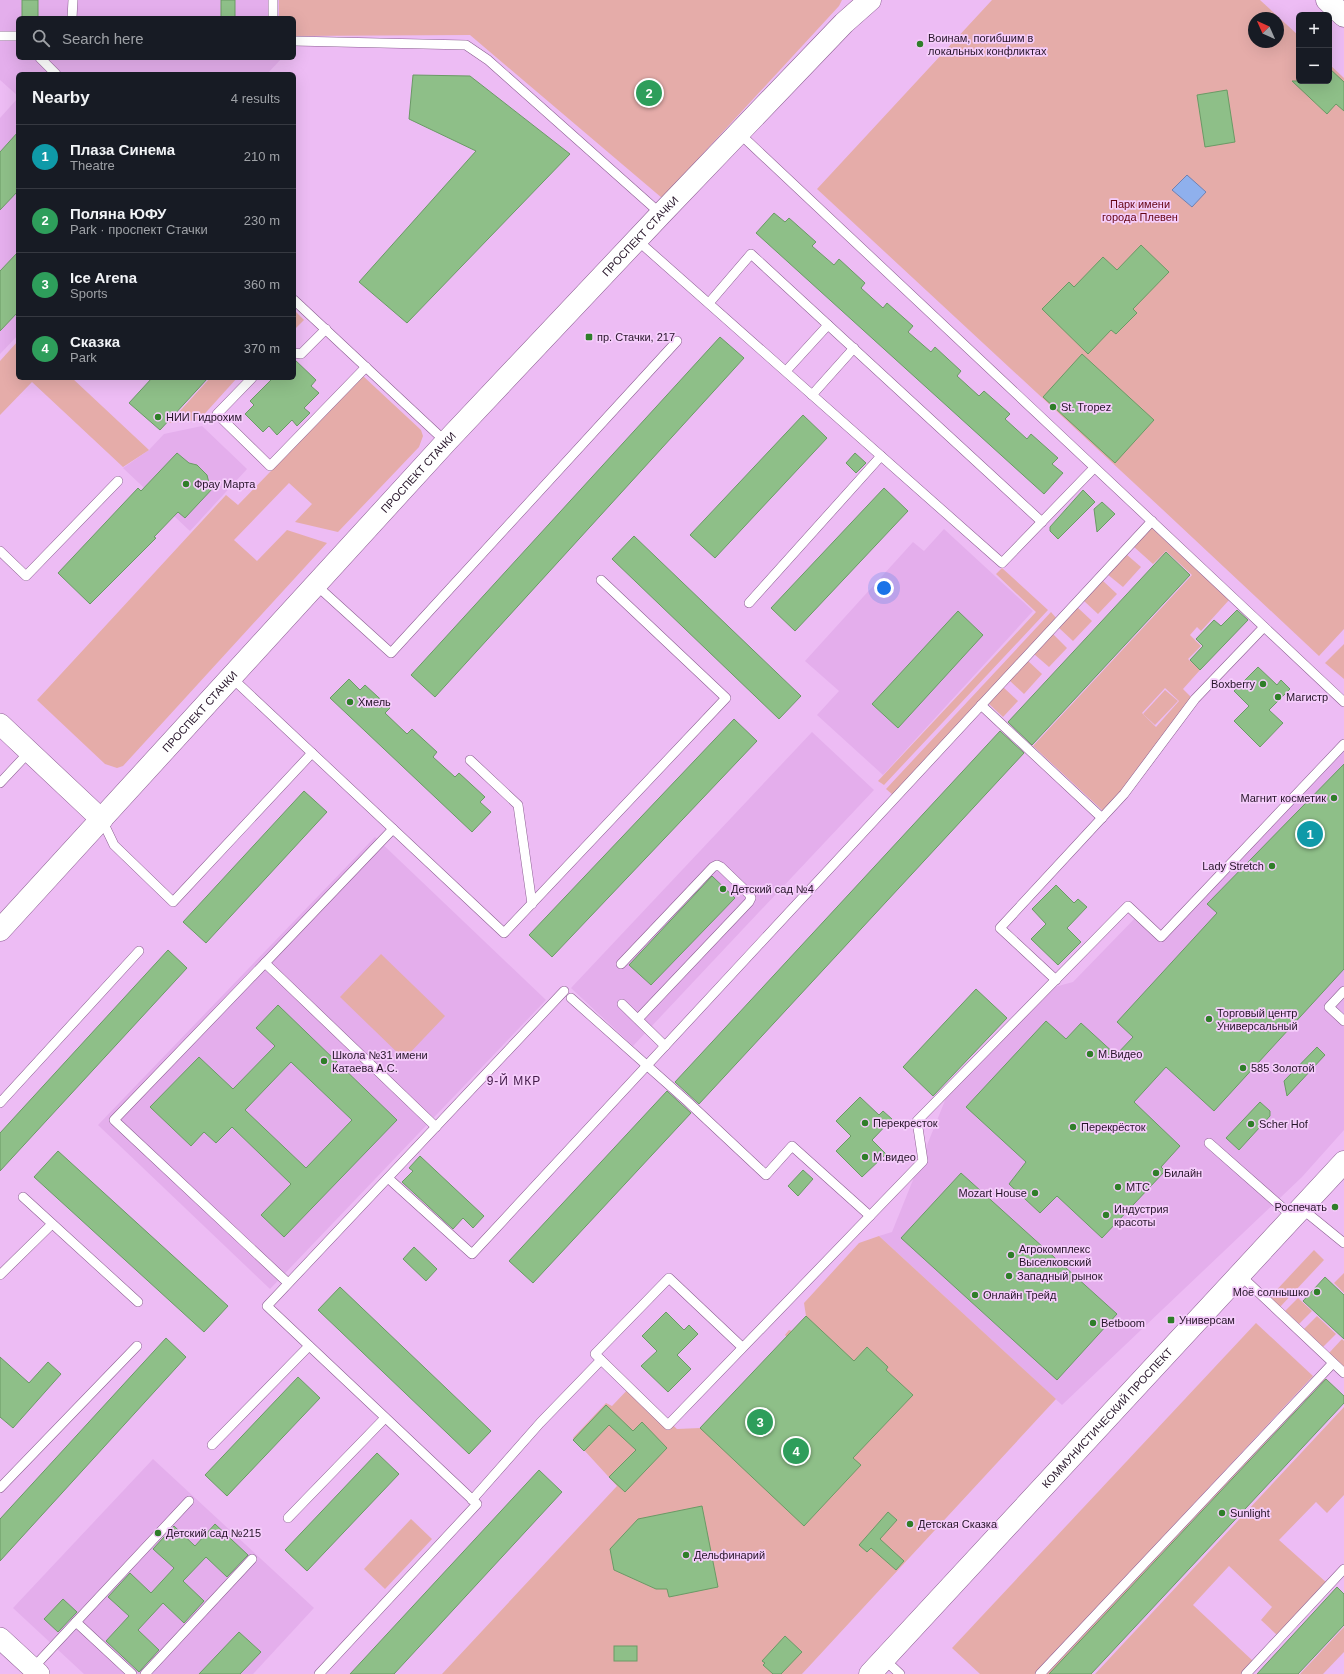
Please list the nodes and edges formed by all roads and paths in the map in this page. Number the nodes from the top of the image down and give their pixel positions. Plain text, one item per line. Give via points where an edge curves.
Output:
1 (73, 0) edge
2 (273, 0) edge
3 (858, 0) edge
4 (870, 0) edge
5 (1327, 0) edge
6 (72, 16) edge
7 (273, 16) edge
8 (1344, 16) edge
9 (844, 23) junction
10 (0, 36) edge
11 (16, 36) edge
12 (296, 42) edge
13 (42, 60) edge
14 (54, 72) edge
15 (739, 133) junction
16 (661, 214) junction
17 (637, 240) junction
18 (296, 302) edge
19 (709, 303) junction
20 (828, 325) junction
21 (326, 329) junction
22 (677, 341) dead end
23 (854, 348) junction
24 (296, 353) edge
25 (366, 367) junction
26 (786, 371) junction
27 (250, 380) edge
28 (812, 395) junction
29 (446, 442) junction
30 (881, 456) junction
31 (1094, 468) junction
32 (118, 481) dead end
33 (1152, 521) junction
34 (1042, 522) junction
35 (0, 551) edge
36 (601, 580) dead end
37 (316, 585) junction
38 (748, 603) dead end
39 (1264, 627) junction
40 (232, 678) junction
41 (1344, 702) edge
42 (982, 705) junction
43 (0, 724) edge
44 (1344, 744) edge
45 (30, 752) junction
46 (312, 753) junction
47 (470, 760) dead end
48 (0, 783) edge
49 (1102, 818) junction
50 (102, 820) junction
51 (393, 829) junction
52 (532, 904) junction
53 (0, 930) edge
54 (139, 951) dead end
55 (266, 963) junction
56 (621, 964) dead end
57 (1056, 980) junction
58 (1344, 991) edge
59 (622, 1004) dead end
60 (638, 1019) junction
61 (1344, 1021) edge
62 (665, 1046) junction
63 (647, 1066) junction
64 (0, 1103) edge
65 (436, 1127) junction
66 (1209, 1143) dead end
67 (1344, 1162) edge
68 (388, 1178) junction
69 (23, 1197) dead end
70 (1297, 1212) junction
71 (870, 1216) junction
72 (52, 1224) junction
73 (1344, 1243) edge
74 (1240, 1275) junction
75 (0, 1276) edge
76 (288, 1284) junction
77 (138, 1302) dead end
78 (137, 1346) dead end
79 (309, 1346) junction
80 (742, 1347) junction
81 (601, 1360) junction
82 (1332, 1362) junction
83 (1344, 1373) edge
84 (385, 1418) junction
85 (212, 1446) dead end
86 (0, 1488) edge
87 (472, 1500) junction
88 (189, 1502) dead end
89 (288, 1518) dead end
90 (252, 1559) dead end
91 (1344, 1569) edge
92 (76, 1622) junction
93 (0, 1638) edge
94 (877, 1666) edge
95 (36, 1671) edge
96 (132, 1674) edge
97 (144, 1674) edge
98 (318, 1674) edge
99 (900, 1674) edge
100 (1040, 1674) edge
101 (1246, 1674) edge

1 - 6 lane
2 - 7 lane
3 - 9 main road, ПРОСПЕКТ СТАЧКИ
4 - 9 main road, ПРОСПЕКТ СТАЧКИ
5 - 8 main road
9 - 15 main road, ПРОСПЕКТ СТАЧКИ
10 - 11 lane
12 - 16 lane via 466,45 488,60
13 - 14 lane
15 - 16 main road, ПРОСПЕКТ СТАЧКИ
15 - 31 lane
16 - 17 main road, ПРОСПЕКТ СТАЧКИ
17 - 19 lane
17 - 29 main road, ПРОСПЕКТ СТАЧКИ
18 - 21 lane
19 - 20 lane via 751,254
19 - 26 lane
20 - 23 lane
20 - 26 lane
21 - 24 lane via 301,354
21 - 25 lane
22 - 37 lane via 391,653
23 - 28 lane
23 - 34 lane
25 - 27 lane via 270,466 217,414
25 - 29 lane
26 - 28 lane
28 - 30 lane
29 - 37 main road, ПРОСПЕКТ СТАЧКИ
30 - 34 lane via 1002,563
30 - 38 lane
31 - 33 lane
31 - 34 lane
32 - 35 lane via 26,576
33 - 39 lane
33 - 42 lane
36 - 52 lane via 726,698
37 - 40 main road, ПРОСПЕКТ СТАЧКИ
39 - 41 lane
39 - 49 lane via 1195,699 1124,794
40 - 46 lane
40 - 50 main road, ПРОСПЕКТ СТАЧКИ
42 - 49 lane
42 - 62 lane
43 - 45 street
44 - 57 lane via 1161,937 1128,906
45 - 48 lane
45 - 50 street
46 - 50 lane via 173,902 114,845
46 - 51 lane
47 - 52 lane via 518,805
49 - 57 lane via 1000,928
50 - 53 main road, ПРОСПЕКТ СТАЧКИ
51 - 52 lane via 504,933
51 - 55 lane
54 - 64 lane
55 - 65 lane
55 - 76 lane via 114,1120
56 - 60 lane via 713,867 721,867 749,894 749,902
57 - 71 lane via 917,1121 923,1161
58 - 61 lane via 1329,1007
59 - 60 lane
60 - 62 lane
62 - 63 lane
63 - 65 lane via 568,995
63 - 68 lane via 472,1254
63 - 71 lane via 766,1175 792,1146
65 - 68 lane
66 - 70 lane
67 - 70 main road, КОММУНИСТИЧЕСКИЙ ПРОСПЕКТ
68 - 76 lane
69 - 72 lane
70 - 73 lane
70 - 74 main road, КОММУНИСТИЧЕСКИЙ ПРОСПЕКТ
71 - 80 lane
72 - 75 lane
72 - 77 lane
74 - 82 lane
74 - 94 main road, КОММУНИСТИЧЕСКИЙ ПРОСПЕКТ
76 - 79 lane via 267,1306
78 - 86 lane
79 - 84 lane
79 - 85 lane
80 - 81 lane via 668,1425
80 - 81 lane via 669,1278 595,1354
81 - 87 lane via 540,1423
82 - 83 lane
82 - 100 lane
84 - 87 lane
84 - 89 lane
87 - 98 lane via 477,1504
88 - 92 lane
90 - 97 lane
91 - 101 lane
92 - 95 lane
92 - 96 lane
93 - 95 street
94 - 99 lane

